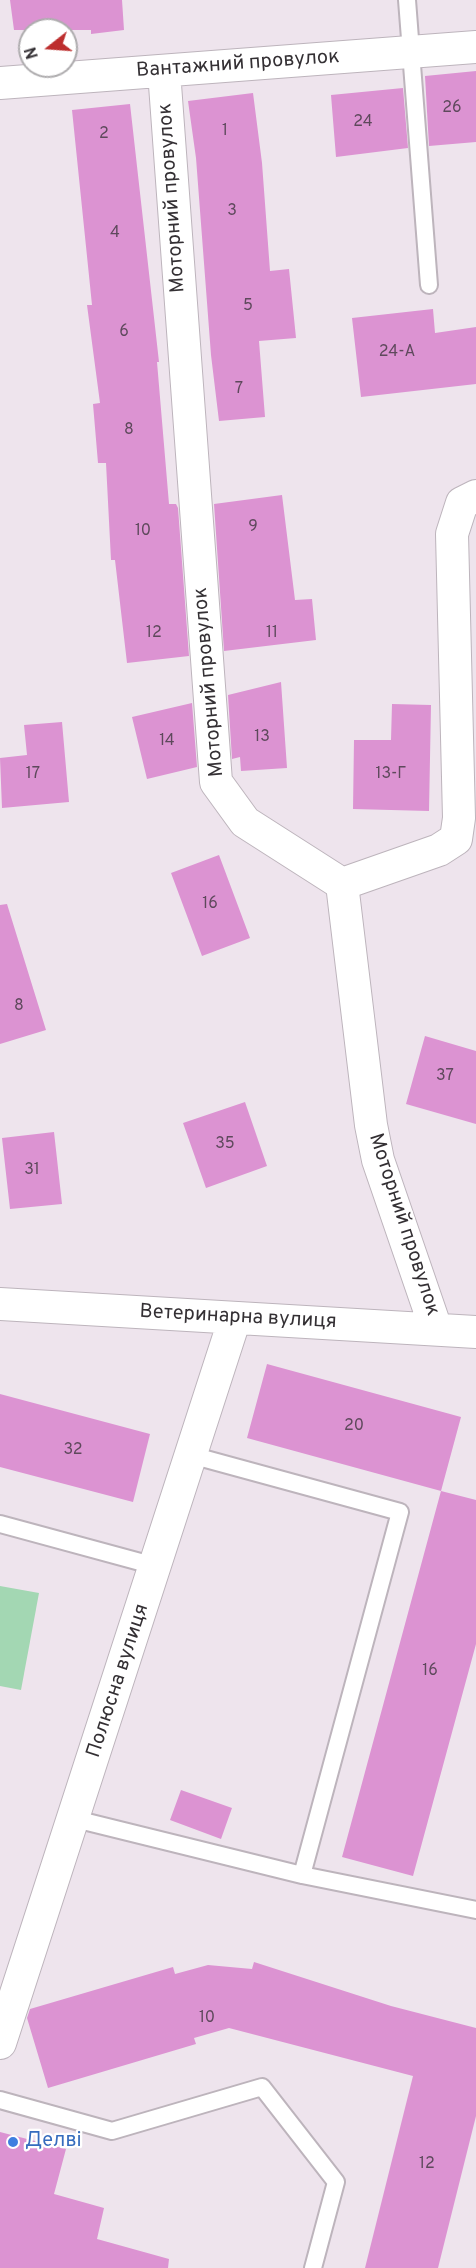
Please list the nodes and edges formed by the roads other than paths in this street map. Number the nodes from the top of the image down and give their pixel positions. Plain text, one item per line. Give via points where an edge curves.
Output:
1 (407, 0) edge
2 (476, 47) edge
3 (411, 52) junction
4 (164, 71) junction
5 (0, 84) edge
6 (429, 285) dead end
7 (476, 496) edge
8 (342, 884) junction
9 (0, 1304) edge
10 (235, 1318) junction
11 (436, 1329) junction
12 (476, 1332) edge
13 (191, 1455) junction
14 (0, 1524) edge
15 (155, 1566) junction
16 (75, 1819) junction
17 (302, 1875) junction
18 (476, 1910) edge
19 (0, 2043) edge
20 (0, 2100) edge
21 (313, 2268) edge

1 - 3 lane
2 - 3 street, Вантажний провулок
3 - 4 street, Вантажний провулок
3 - 6 lane
4 - 5 street, Вантажний провулок
4 - 8 street, Моторний провулок via 216,782 245,822
7 - 8 street via 462,503 452,534 459,818 456,839 439,850
8 - 11 street, Моторний провулок via 376,1148
9 - 10 street, Ветеринарна вулиця
10 - 11 street, Ветеринарна вулиця
10 - 13 street, Полюсна вулиця
11 - 12 street, Ветеринарна вулиця
13 - 15 street, Полюсна вулиця
13 - 17 lane via 400,1512
14 - 15 lane
15 - 16 street, Полюсна вулиця
16 - 17 lane
16 - 19 street, Полюсна вулиця
17 - 18 lane
20 - 21 lane via 112,2131 262,2087 336,2182

